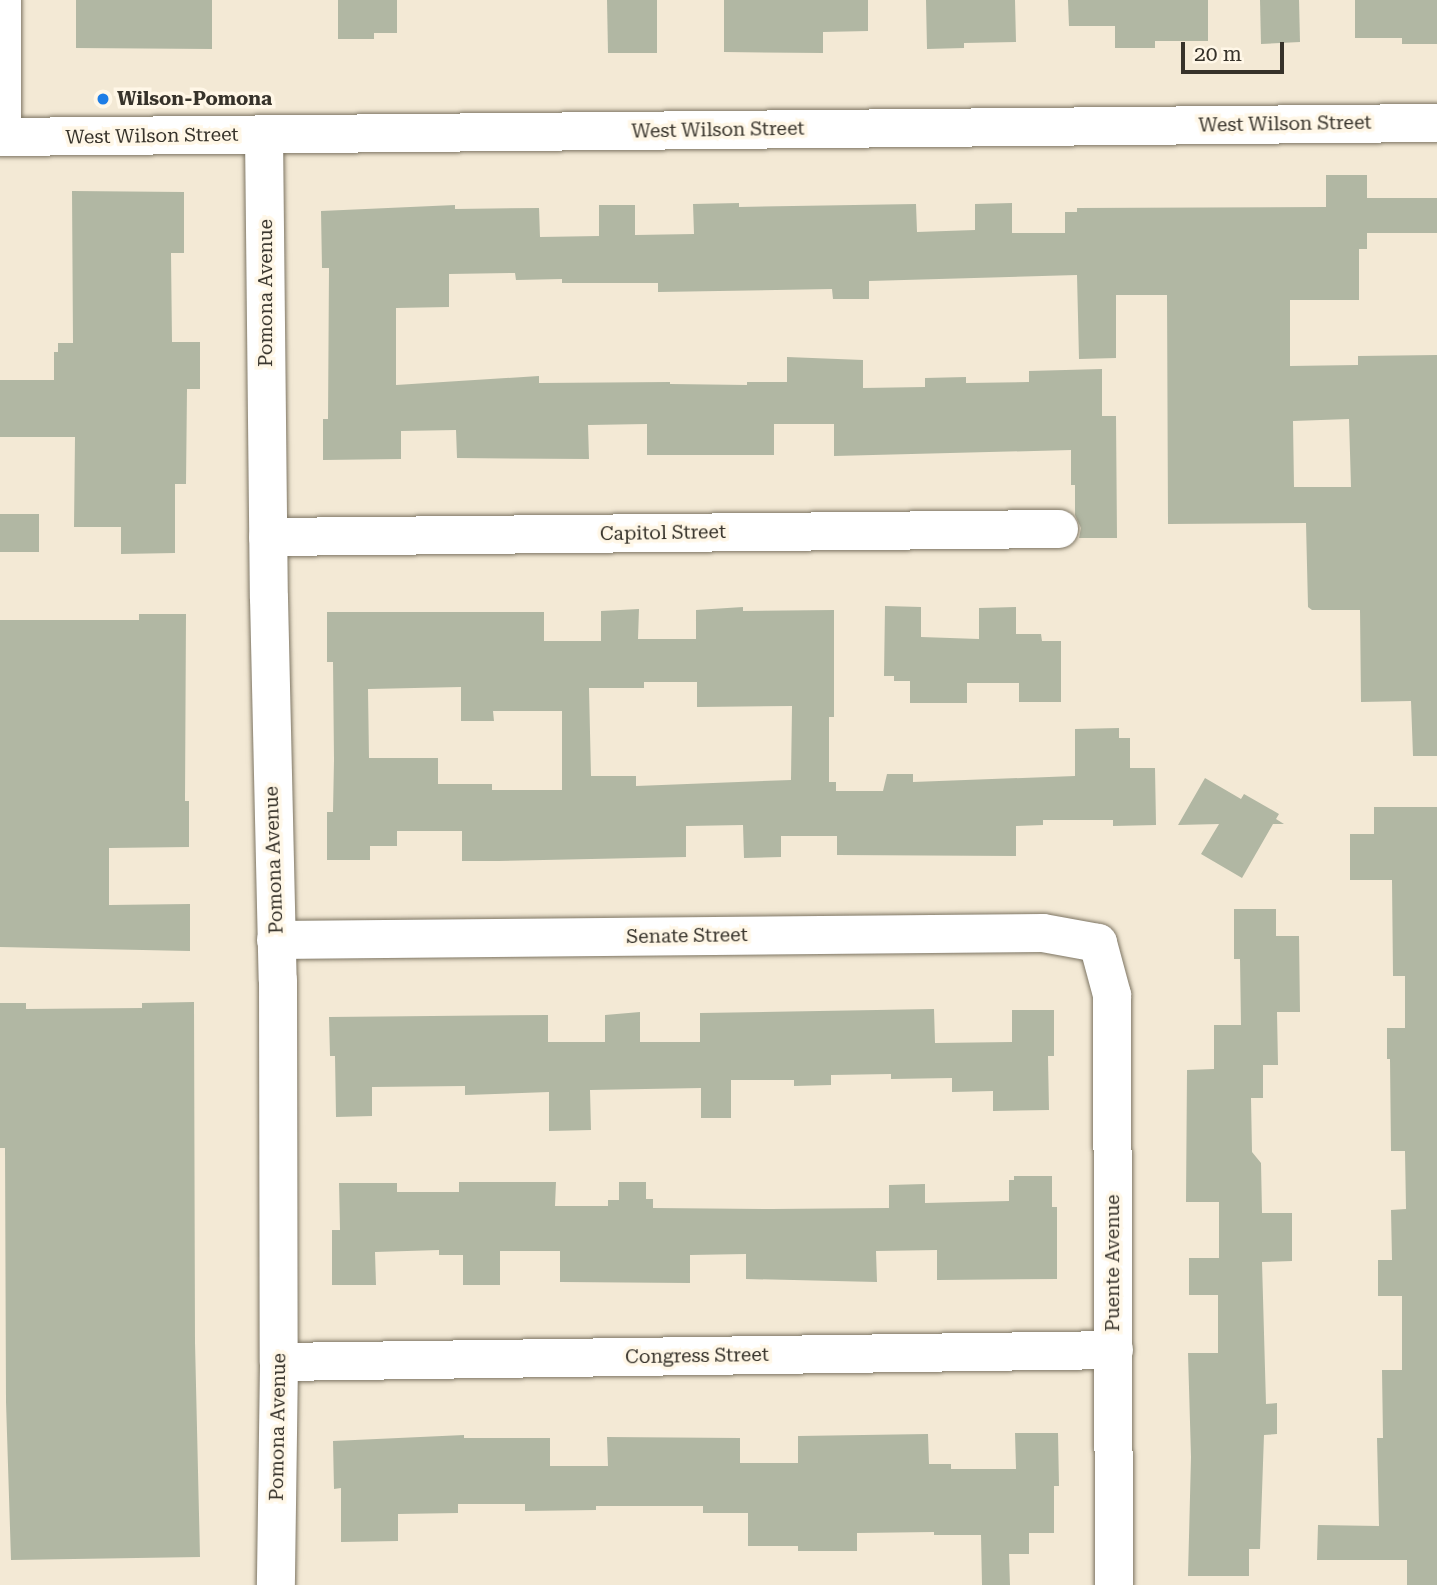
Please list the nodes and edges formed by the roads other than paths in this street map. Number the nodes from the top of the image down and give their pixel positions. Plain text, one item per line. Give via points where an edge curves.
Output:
1 (2, 0) edge
2 (1437, 123) edge
3 (264, 134) junction
4 (1, 137) edge
5 (1059, 529) dead end
6 (268, 537) junction
7 (276, 940) junction
8 (1098, 943) joint
9 (1114, 1350) junction
10 (279, 1362) junction
11 (276, 1585) edge
12 (1114, 1585) edge

1 - 4 street
2 - 3 street, West Wilson Street
3 - 4 street, West Wilson Street
3 - 6 street, Pomona Avenue
5 - 6 street, Capitol Street
6 - 7 street, Pomona Avenue
7 - 8 street, Senate Street via 1044,933
7 - 10 street, Pomona Avenue
8 - 9 street, Puente Avenue via 1112,995
9 - 10 street, Congress Street
9 - 12 street, Puente Avenue
10 - 11 street, Pomona Avenue

